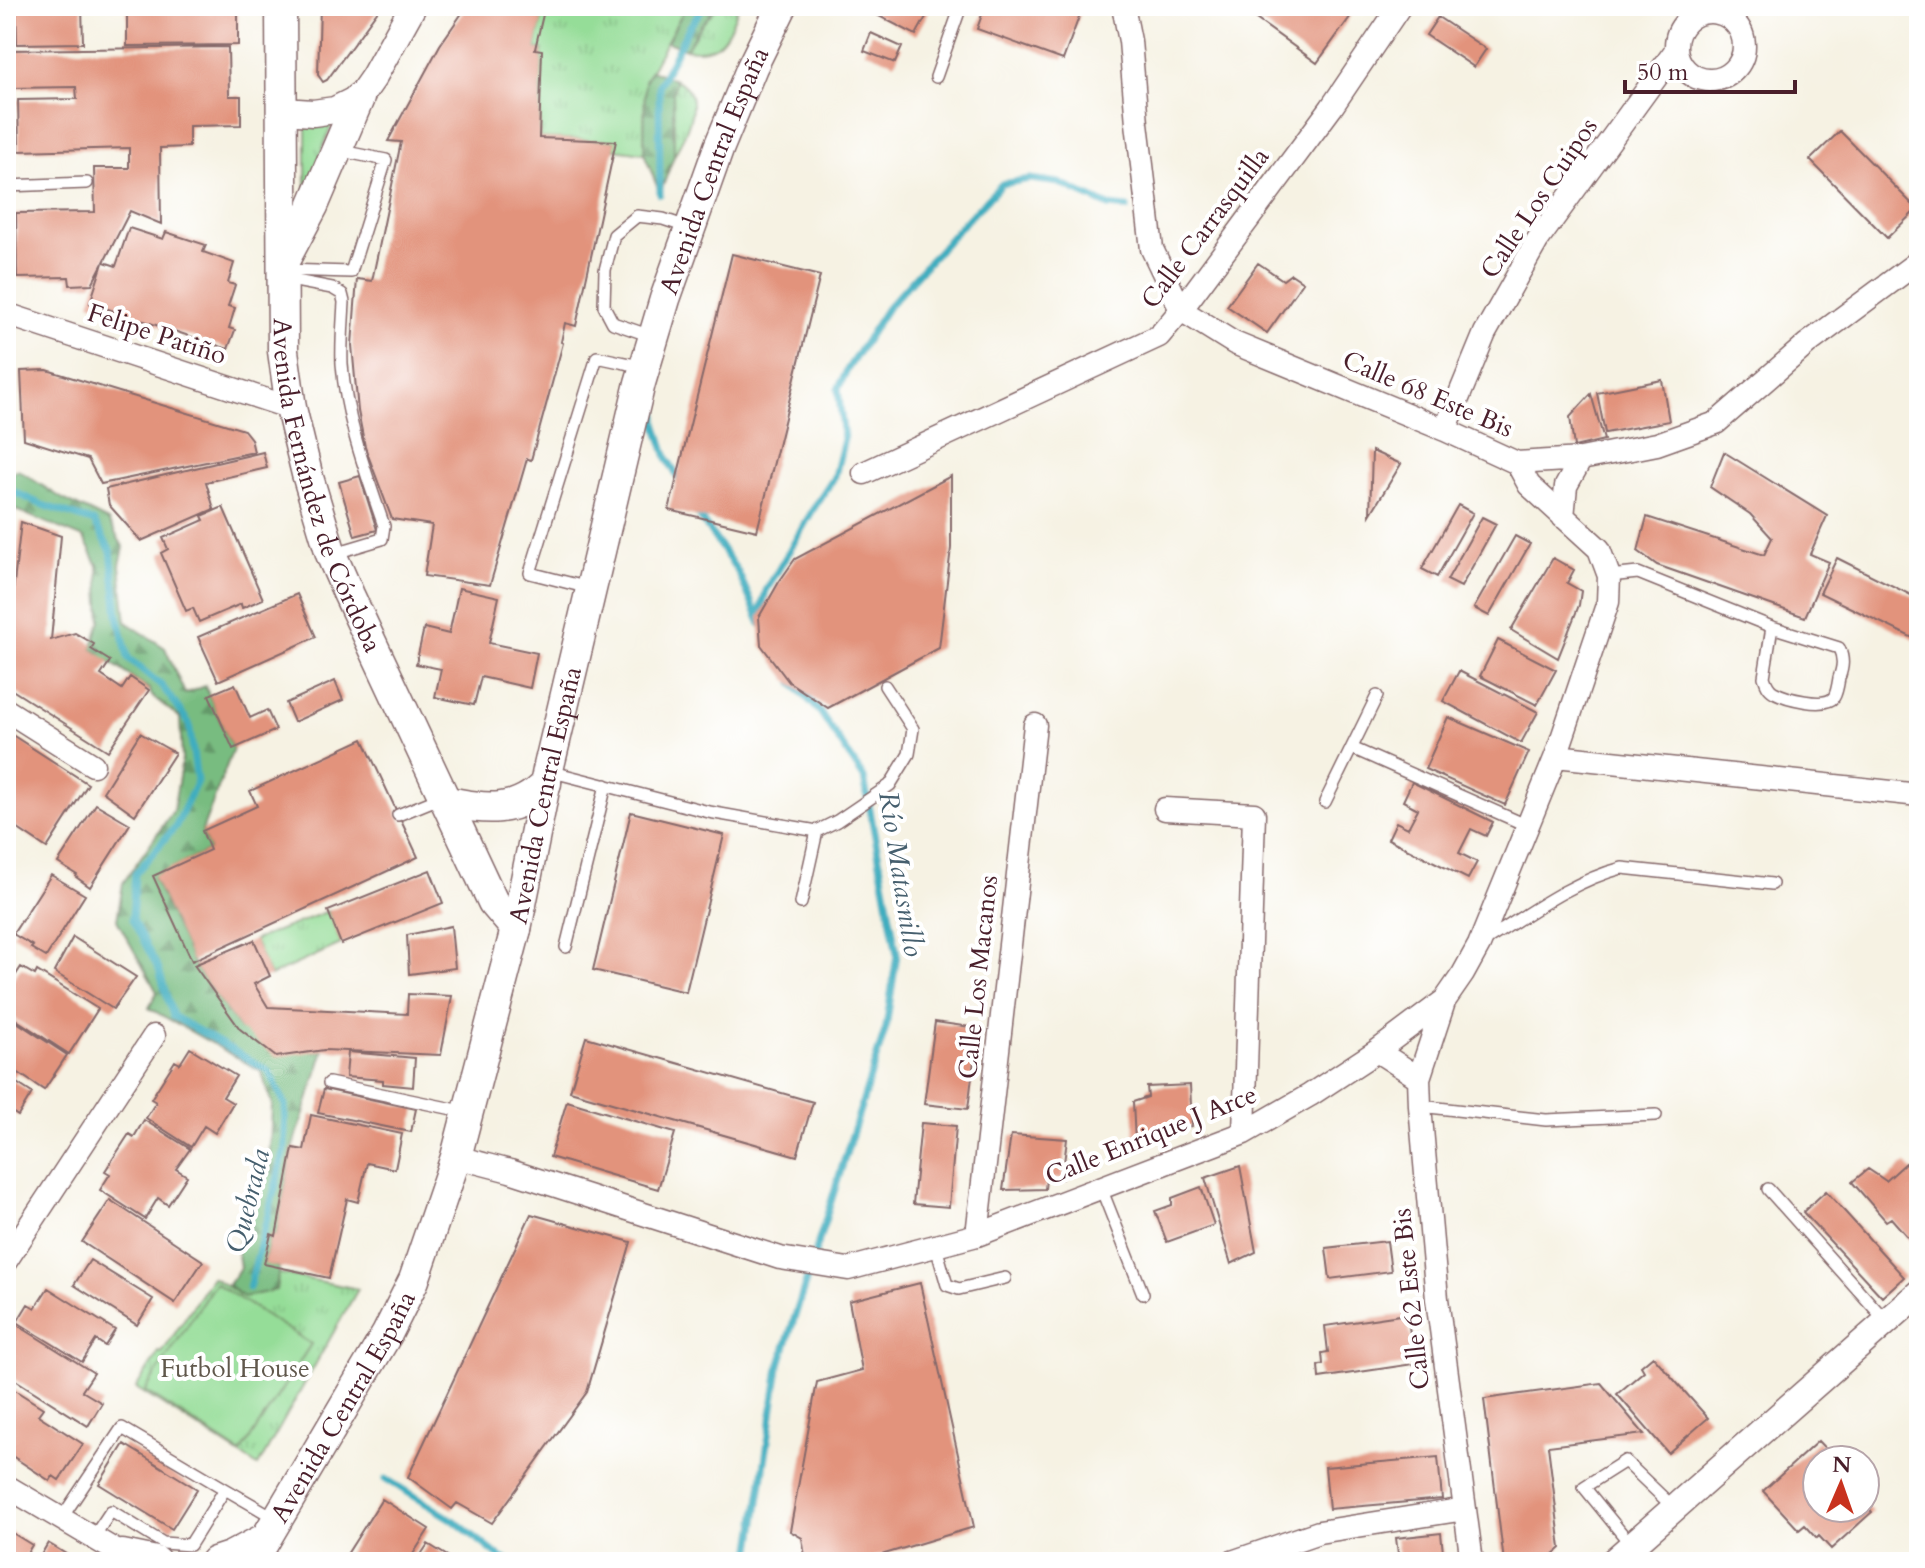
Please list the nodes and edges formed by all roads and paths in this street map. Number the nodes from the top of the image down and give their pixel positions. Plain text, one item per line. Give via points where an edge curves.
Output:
1 (281, 6) edge
2 (413, 6) edge
3 (782, 6) edge
4 (961, 6) edge
5 (1400, 6) edge
6 (1127, 7) edge
7 (1676, 50) dead end
8 (936, 77) dead end
9 (359, 98) junction
10 (283, 111) junction
11 (336, 150) junction
12 (87, 183) dead end
13 (6, 186) edge
14 (690, 228) junction
15 (1919, 261) edge
16 (283, 270) junction
17 (1181, 310) junction
18 (6, 314) edge
19 (654, 337) junction
20 (645, 367) junction
21 (291, 408) junction
22 (1445, 430) junction
23 (1581, 459) junction
24 (1517, 463) junction
25 (864, 473) dead end
26 (1563, 517) junction
27 (331, 554) junction
28 (1609, 576) junction
29 (591, 589) junction
30 (1772, 627) junction
31 (885, 686) dead end
32 (1377, 696) dead end
33 (6, 710) edge
34 (1035, 725) dead end
35 (1352, 748) junction
36 (1556, 756) junction
37 (93, 765) dead end
38 (547, 777) junction
39 (606, 785) junction
40 (1919, 795) edge
41 (445, 799) junction
42 (1325, 802) dead end
43 (1165, 809) dead end
44 (398, 815) dead end
45 (1529, 827) junction
46 (817, 831) junction
47 (1772, 884) dead end
48 (801, 903) dead end
49 (516, 929) junction
50 (1479, 945) junction
51 (566, 947) dead end
52 (1445, 1000) junction
53 (154, 1036) dead end
54 (1377, 1051) junction
55 (1419, 1078) junction
56 (329, 1083) dead end
57 (1420, 1106) junction
58 (467, 1112) junction
59 (1656, 1115) dead end
60 (1244, 1133) junction
61 (456, 1157) junction
62 (1101, 1188) junction
63 (1768, 1189) dead end
64 (977, 1235) junction
65 (936, 1247) junction
66 (6, 1261) edge
67 (1005, 1278) dead end
68 (1919, 1293) edge
69 (1143, 1294) dead end
70 (1887, 1322) junction
71 (6, 1486) edge
72 (225, 1489) junction
73 (1674, 1508) junction
74 (1465, 1509) junction
75 (61, 1519) junction
76 (93, 1538) junction
77 (267, 1545) edge
78 (1629, 1557) edge
79 (128, 1558) edge
80 (156, 1562) edge
81 (215, 1562) edge
82 (1232, 1562) edge
83 (1472, 1562) edge

1 - 10 main road, Avenida Fernández de Córdoba
2 - 9 street
3 - 14 main road, Avenida Central España via 752,67
4 - 8 lane
5 - 17 street, Calle Carrasquilla
6 - 17 street via 1152,249
7 - 22 street, Calle Los Cuipos via 1537,241 1485,333
9 - 10 street via 335,110
9 - 11 main road
10 - 16 main road, Avenida Fernández de Córdoba
11 - 16 main road
11 - 16 lane via 386,160 351,272
12 - 13 lane
14 - 19 main road, Avenida Central España
14 - 19 lane via 637,216 614,235 605,270 604,306 613,323
15 - 23 street, Calle 68 Este Bis via 1807,344 1716,423 1657,444
16 - 21 main road, Avenida Fernández de Córdoba via 283,351
16 - 27 lane via 342,294 342,363 349,414 384,526 382,539
17 - 22 street, Calle 68 Este Bis via 1234,343
17 - 25 street, Calle Carrasquilla via 1159,336
18 - 21 street, Felipe Patiño
19 - 20 main road, Avenida Central España
20 - 29 main road, Avenida Central España
20 - 29 lane via 597,357 530,573
21 - 27 main road, Avenida Fernández de Córdoba
22 - 24 street, Calle 68 Este Bis
23 - 24 street, Calle 68 Este Bis
23 - 26 street via 1566,486
24 - 26 street via 1529,485
26 - 28 street via 1599,549
27 - 41 main road, Avenida Fernández de Córdoba
28 - 30 lane via 1638,573
28 - 36 street, Calle Enrique J Arce via 1608,602
29 - 38 main road, Avenida Central España
30 - 30 lane via 1839,648 1843,667 1833,697 1814,703 1772,692 1764,677
31 - 46 lane via 913,729 909,754 890,785
32 - 35 lane
33 - 37 street
34 - 64 street, Calle Los Macanos
35 - 42 lane
35 - 45 lane
36 - 40 street
36 - 45 street, Calle Enrique J Arce
38 - 39 lane
38 - 41 main road via 534,796 516,805 485,808
38 - 49 main road, Avenida Central España
39 - 46 lane via 709,812
39 - 51 lane
41 - 44 lane
41 - 49 main road, Avenida Fernández de Córdoba via 493,902
43 - 60 street via 1254,814
45 - 50 street, Calle Enrique J Arce
46 - 48 lane
47 - 50 lane via 1622,868 1554,898
49 - 58 main road, Avenida Central España
50 - 52 street, Calle Enrique J Arce
52 - 54 street, Calle Enrique J Arce
52 - 55 street
53 - 66 street
54 - 55 street
54 - 60 street, Calle Enrique J Arce
55 - 57 street, Calle 62 Este Bis
56 - 58 lane
57 - 59 lane via 1546,1120
57 - 74 street, Calle 62 Este Bis via 1437,1299
58 - 61 main road, Avenida Central España
60 - 62 street, Calle Enrique J Arce
61 - 65 street, Calle Enrique J Arce via 780,1258 848,1269
61 - 77 main road, Avenida Central España via 414,1280
62 - 64 street, Calle Enrique J Arce
62 - 69 lane
63 - 70 lane
64 - 65 street, Calle Enrique J Arce
65 - 67 lane via 947,1285 953,1288
68 - 70 street
70 - 73 street
71 - 75 street
72 - 75 lane via 122,1428
72 - 76 lane via 190,1545 163,1543 111,1511
72 - 77 lane
73 - 78 street
73 - 78 lane via 1625,1461 1584,1487
74 - 82 street via 1319,1532
74 - 83 street, Calle 62 Este Bis
75 - 76 street
76 - 79 street
77 - 81 main road
79 - 80 main road

